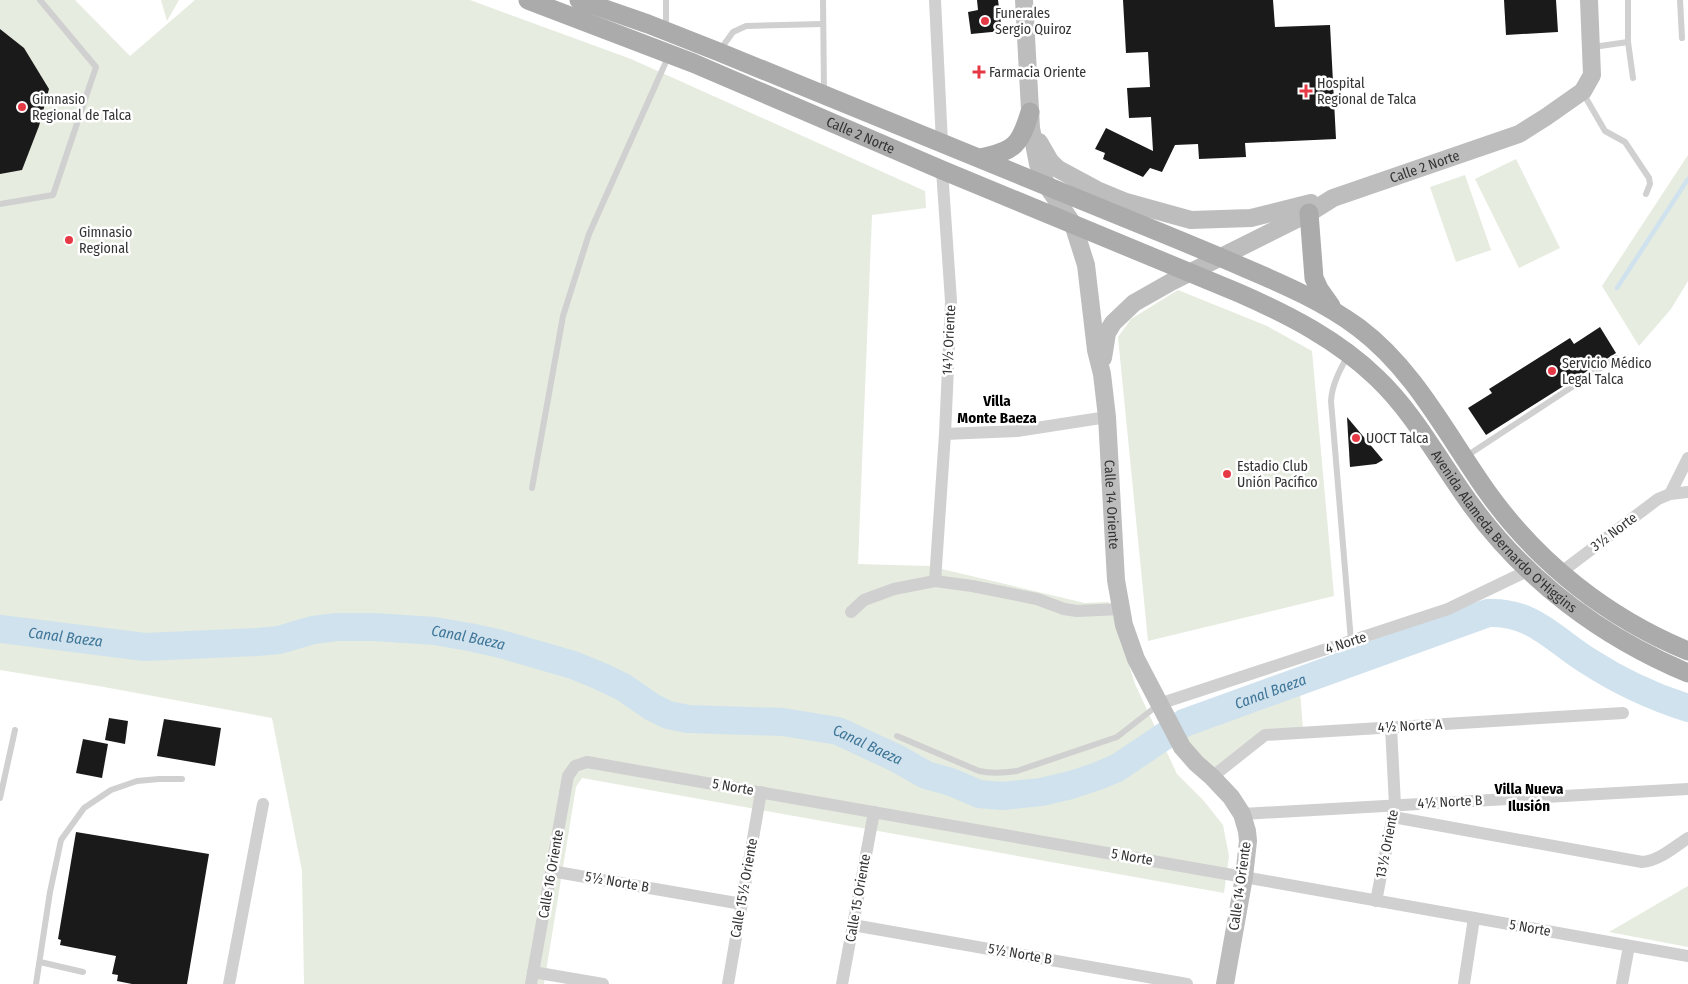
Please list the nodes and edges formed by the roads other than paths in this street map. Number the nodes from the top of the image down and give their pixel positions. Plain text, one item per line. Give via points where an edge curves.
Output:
1 (40, 0) edge
2 (528, 0) edge
3 (579, 0) edge
4 (666, 0) edge
5 (823, 0) edge
6 (935, 0) edge
7 (1024, 0) edge
8 (1589, 0) edge
9 (1628, 0) edge
10 (1680, 0) edge
11 (600, 4) edge
12 (823, 24) junction
13 (666, 31) junction
14 (1682, 38) dead end
15 (1628, 42) junction
16 (1592, 48) junction
17 (719, 52) junction
18 (669, 54) junction
19 (1633, 78) dead end
20 (1583, 92) junction
21 (824, 95) junction
22 (1030, 120) junction
23 (942, 143) junction
24 (980, 158) junction
25 (942, 170) junction
26 (1047, 186) junction
27 (1646, 194) dead end
28 (1333, 198) junction
29 (0, 204) edge
30 (1309, 213) junction
31 (1073, 224) junction
32 (1222, 258) junction
33 (1192, 273) junction
34 (1337, 313) junction
35 (1348, 354) junction
36 (1616, 358) dead end
37 (1102, 374) junction
38 (1107, 417) junction
39 (945, 434) junction
40 (1464, 457) junction
41 (1688, 458) edge
42 (532, 488) dead end
43 (1688, 492) edge
44 (1670, 494) junction
45 (1527, 571) junction
46 (1560, 573) junction
47 (935, 575) junction
48 (1121, 609) junction
49 (851, 612) dead end
50 (1351, 642) junction
51 (1688, 651) edge
52 (1688, 673) edge
53 (1159, 704) junction
54 (1623, 713) dead end
55 (1391, 727) junction
56 (15, 730) dead end
57 (897, 736) dead end
58 (576, 766) joint
59 (1212, 778) junction
60 (182, 779) dead end
61 (1688, 789) edge
62 (761, 792) junction
63 (0, 798) edge
64 (263, 804) dead end
65 (1394, 811) junction
66 (874, 812) junction
67 (1242, 814) junction
68 (1688, 838) edge
69 (551, 871) junction
70 (1244, 877) junction
71 (1376, 901) junction
72 (742, 904) junction
73 (1474, 918) junction
74 (853, 925) junction
75 (1629, 946) junction
76 (1688, 956) edge
77 (40, 962) junction
78 (83, 972) dead end
79 (532, 978) edge
80 (36, 984) edge
81 (229, 984) edge
82 (603, 984) edge
83 (728, 984) edge
84 (842, 984) edge
85 (1187, 984) edge
86 (1225, 984) edge
87 (1464, 984) edge
88 (1622, 984) edge

1 - 29 lane via 96,67 53,195
2 - 18 main road, Calle 2 Norte
3 - 11 main road, Calle 2 Norte
4 - 13 lane
5 - 12 lane
6 - 23 street
7 - 22 street, Calle 14 Oriente
8 - 16 street
9 - 15 lane
10 - 14 lane
11 - 13 main road, Calle 2 Norte
12 - 17 lane via 746,26 733,32
12 - 21 lane
13 - 17 main road, Calle 2 Norte
15 - 16 lane
15 - 19 lane
16 - 20 street via 1593,72
17 - 21 main road, Calle 2 Norte
18 - 25 main road, Calle 2 Norte
18 - 42 lane via 589,234 563,316
20 - 27 lane via 1605,131 1625,142 1649,178
20 - 28 street, Calle 2 Norte via 1519,134
21 - 23 main road, Calle 2 Norte
22 - 24 main road via 1017,142 995,155
22 - 26 street, Calle 14 Oriente via 1038,164
22 - 28 street via 1050,161 1058,168 1096,190 1126,202 1191,220 1251,218
23 - 24 main road, Calle 2 Norte
24 - 26 main road, Calle 2 Norte
25 - 31 main road, Calle 2 Norte
25 - 39 street, 14½ Oriente via 951,280
26 - 31 street, Calle 14 Oriente
26 - 32 main road, Calle 2 Norte
28 - 30 street, Calle 2 Norte
30 - 32 street, Calle 2 Norte
30 - 34 main road via 1314,278
31 - 33 main road, Calle 2 Norte
31 - 37 street, Calle 14 Oriente via 1086,265
32 - 33 street, Calle 2 Norte
32 - 34 main road, Avenida Alameda Bernardo O'Higgins via 1298,291
33 - 35 main road, Avenida Alameda Bernardo O'Higgins via 1285,314
33 - 37 street, Calle 2 Norte via 1134,303 1112,323 1104,346
34 - 40 main road, Avenida Alameda Bernardo O'Higgins via 1390,356
35 - 45 main road, Avenida Alameda Bernardo O'Higgins via 1394,396 1472,506
35 - 50 lane via 1335,380 1331,401
36 - 40 lane
37 - 38 street, Calle 14 Oriente
38 - 39 street via 1017,431
38 - 48 street, Calle 14 Oriente via 1116,580
39 - 47 street, 14½ Oriente
40 - 46 main road, Avenida Alameda Bernardo O'Higgins via 1516,530
41 - 44 street
43 - 44 street, 3½ Norte
44 - 46 street, 3½ Norte via 1658,499
45 - 50 street, 4 Norte via 1448,609
45 - 52 main road, Avenida Alameda Bernardo O'Higgins via 1574,610 1620,640
46 - 51 main road, Avenida Alameda Bernardo O'Higgins via 1630,623
47 - 48 street via 1077,611
47 - 49 street via 864,600
48 - 53 street, Calle 14 Oriente via 1136,659
50 - 53 street, 4 Norte
53 - 57 lane via 1117,738 1004,773 979,771
53 - 59 street, Calle 14 Oriente via 1182,747
54 - 55 street, 4½ Norte A
55 - 59 street, 4½ Norte A via 1265,735
55 - 65 street, 13½ Oriente
56 - 63 lane
58 - 62 street, 5 Norte via 587,762
58 - 69 street, Calle 16 Oriente via 568,776
59 - 67 street, Calle 14 Oriente
60 - 77 lane via 137,781 111,790 84,808 61,840
61 - 65 street, 4½ Norte B
62 - 66 street, 5 Norte
62 - 72 street, Calle 15½ Oriente
64 - 81 street
65 - 67 street, 4½ Norte B
65 - 68 street via 1642,862 1657,858
65 - 71 street, 13½ Oriente
66 - 70 street, 5 Norte
66 - 74 street, Calle 15 Oriente
67 - 70 street, Calle 14 Oriente via 1248,841
69 - 72 street, 5½ Norte B
69 - 79 street, Calle 16 Oriente
70 - 71 street, 5 Norte
70 - 86 street, Calle 14 Oriente
71 - 73 street, 5 Norte
72 - 83 street, Calle 15½ Oriente
73 - 75 street, 5 Norte
73 - 87 street
74 - 84 street, Calle 15 Oriente
74 - 85 street, 5½ Norte B
75 - 76 street, 5 Norte
75 - 88 street
77 - 78 lane
77 - 80 lane
79 - 82 street

